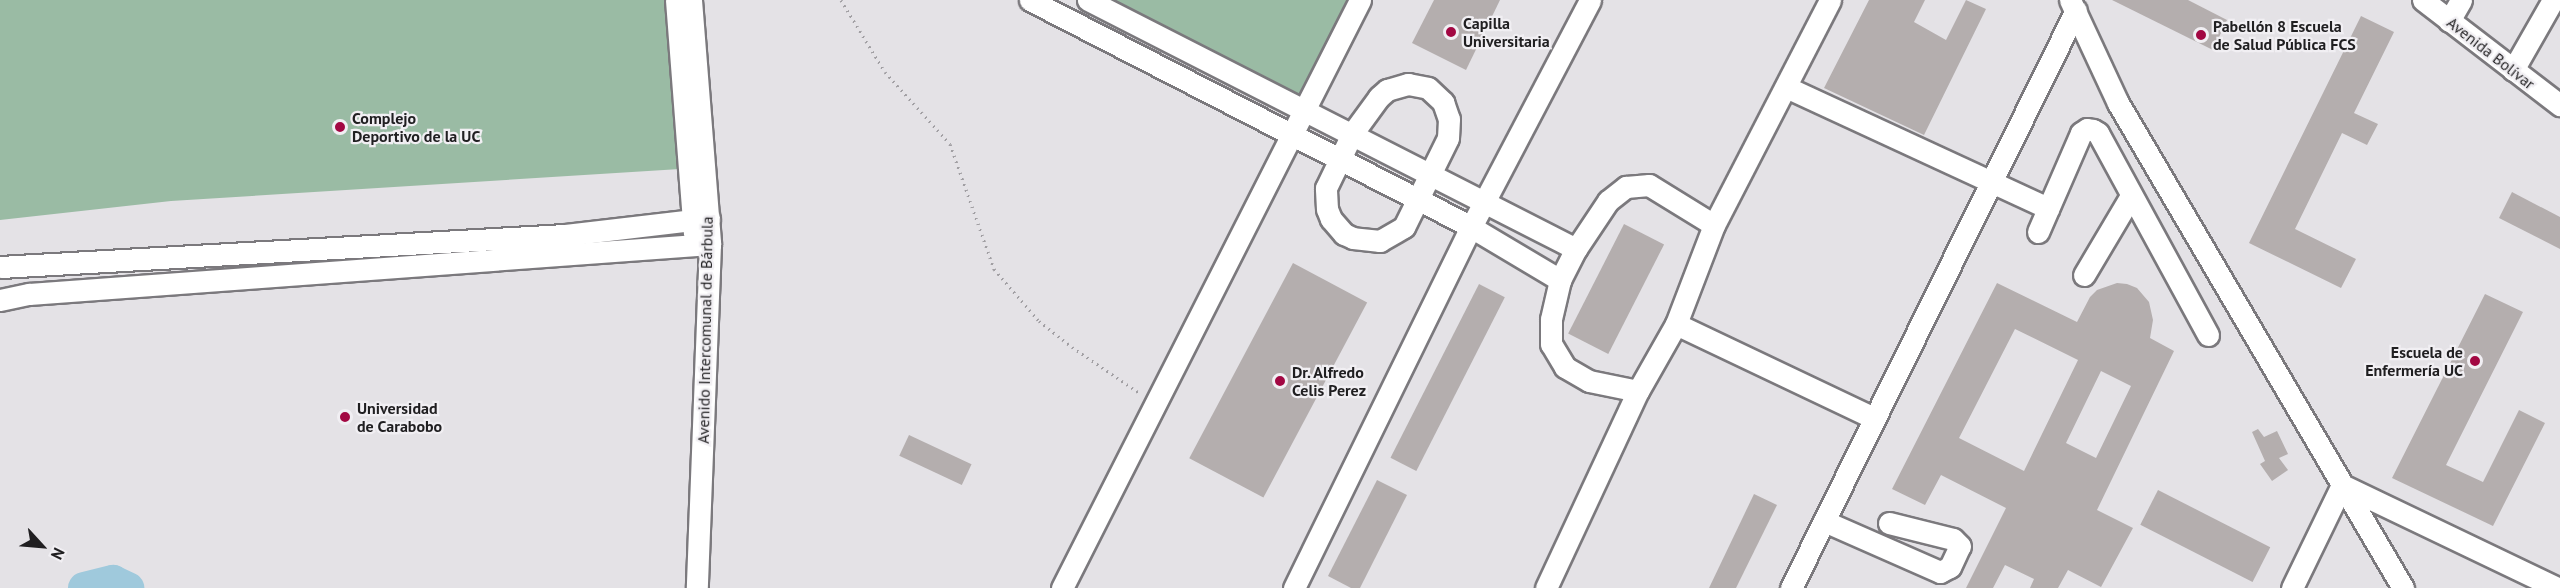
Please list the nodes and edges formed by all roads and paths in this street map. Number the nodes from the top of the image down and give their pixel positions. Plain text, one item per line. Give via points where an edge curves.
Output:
1 (676, 0) edge
2 (691, 0) edge
3 (841, 0) edge
4 (1030, 0) edge
5 (1088, 0) edge
6 (1360, 0) edge
7 (1590, 0) edge
8 (1830, 0) edge
9 (2423, 0) edge
10 (2461, 0) edge
11 (2553, 0) edge
12 (2073, 5) edge
13 (2449, 21) junction
14 (2513, 70) junction
15 (1786, 87) junction
16 (2560, 105) edge
17 (1305, 109) junction
18 (1292, 134) junction
19 (1352, 134) junction
20 (1340, 159) junction
21 (1430, 174) junction
22 (1990, 183) junction
23 (2131, 196) junction
24 (1419, 200) junction
25 (1485, 203) junction
26 (2048, 208) junction
27 (701, 220) junction
28 (1714, 225) junction
29 (1472, 227) junction
30 (2038, 232) dead end
31 (703, 245) junction
32 (1576, 249) junction
33 (0, 267) edge
34 (2084, 275) dead end
35 (1560, 280) junction
36 (0, 300) edge
37 (1676, 324) junction
38 (2208, 335) dead end
39 (1638, 391) junction
40 (1155, 404) junction
41 (1874, 418) junction
42 (2342, 485) junction
43 (1824, 521) junction
44 (1889, 523) dead end
45 (2543, 585) edge
46 (684, 588) edge
47 (697, 588) edge
48 (1062, 588) edge
49 (1294, 588) edge
50 (1546, 588) edge
51 (1791, 588) edge
52 (2292, 588) edge
53 (2403, 588) edge

1 - 27 street, Avenido Intercomunal de Bárbula
2 - 27 street, Avenido Intercomunal de Bárbula
3 - 40 path via 885,72 950,144 994,268 1039,321
4 - 18 street
5 - 17 street
6 - 17 street
7 - 25 street
8 - 15 street
9 - 13 street, Avenida Bolívar
10 - 13 street
11 - 14 street
12 - 22 street
12 - 42 street via 2118,103
13 - 14 street, Avenida Bolívar
14 - 16 street, Avenida Bolívar
15 - 22 street
15 - 28 street
17 - 18 street
17 - 19 street
18 - 20 street
18 - 40 street
19 - 20 street
19 - 21 street
19 - 21 street via 1387,90 1408,84 1428,88 1443,102 1449,119 1448,138
20 - 24 street
20 - 24 street via 1325,199 1330,219 1344,234 1371,242 1389,238 1404,227
21 - 24 street
21 - 25 street
22 - 26 street
22 - 41 street
23 - 26 street via 2098,133 2087,129 2081,133
23 - 34 street
23 - 38 street
24 - 29 street
25 - 29 street
25 - 32 street
26 - 30 street
27 - 31 street, Avenido Intercomunal de Bárbula
27 - 33 street via 565,235
28 - 32 street via 1649,185 1626,187 1608,201
28 - 37 street
29 - 35 street
29 - 49 street
31 - 36 street via 29,294
31 - 46 street, Avenido Intercomunal de Bárbula
31 - 47 street, Avenido Intercomunal de Bárbula
32 - 35 street
35 - 39 street via 1551,319 1551,344 1565,367 1589,381
37 - 39 street
37 - 41 street
39 - 50 street
40 - 48 street
41 - 43 street
42 - 45 street
42 - 52 street
42 - 53 street
43 - 44 street via 1940,572 1950,567 1960,546 1953,539
43 - 51 street

